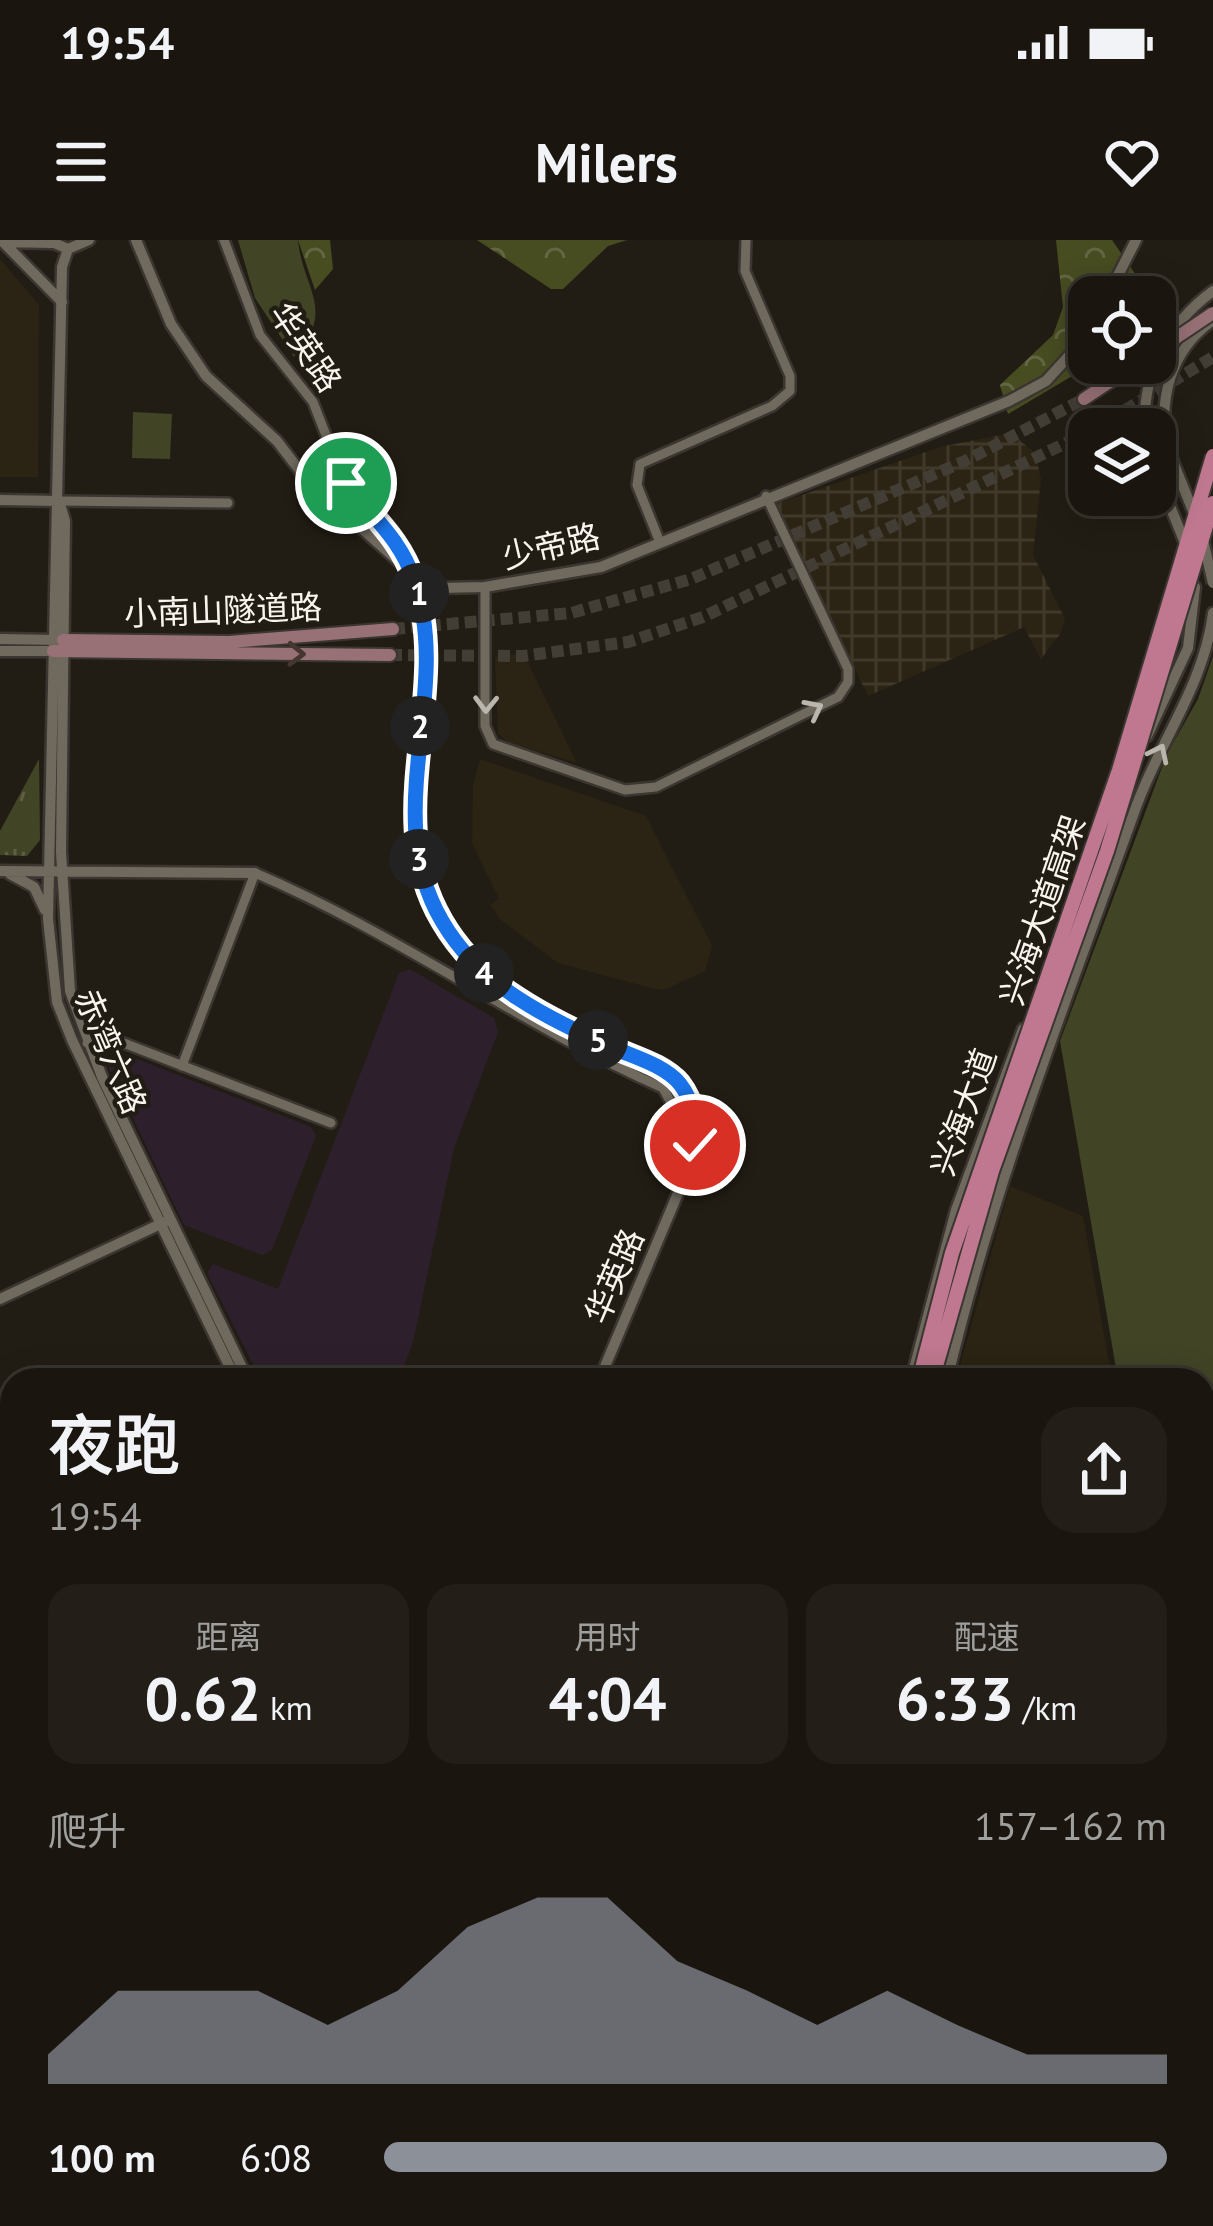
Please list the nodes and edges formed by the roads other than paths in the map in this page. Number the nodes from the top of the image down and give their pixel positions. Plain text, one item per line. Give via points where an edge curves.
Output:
1 (89, 240) edge
2 (136, 240) edge
3 (224, 240) edge
4 (746, 240) edge
5 (1135, 241) edge
6 (2, 242) edge
7 (68, 249) junction
8 (1118, 276) edge
9 (1213, 291) edge
10 (62, 302) junction
11 (1213, 317) edge
12 (1176, 339) edge
13 (1068, 356) edge
14 (1106, 384) edge
15 (1084, 399) tunnel mouth
16 (1146, 408) edge
17 (1213, 456) edge
18 (766, 496) junction
19 (0, 500) edge
20 (59, 501) junction
21 (1213, 502) edge
22 (228, 503) dead end
23 (1174, 516) edge
24 (659, 540) junction
25 (413, 575) junction
26 (485, 587) junction
27 (1213, 587) edge
28 (1213, 613) edge
29 (393, 629) tunnel mouth
30 (0, 639) edge
31 (58, 646) junction
32 (0, 651) edge
33 (390, 655) tunnel mouth
34 (0, 868) edge
35 (54, 868) junction
36 (255, 873) junction
37 (48, 919) junction
38 (87, 1043) junction
39 (182, 1066) junction
40 (670, 1100) dead end
41 (331, 1124) dead end
42 (165, 1222) junction
43 (0, 1299) edge
44 (231, 1368) edge
45 (242, 1368) edge
46 (604, 1368) edge
47 (918, 1368) edge
48 (918, 1368) edge
49 (935, 1368) edge
50 (949, 1368) edge

1 - 7 street
2 - 25 street via 171,324 206,376
3 - 25 street, 华英路 via 260,334 313,402 342,476 391,532
4 - 24 street via 745,271 790,391 644,459 637,485
5 - 8 street
6 - 7 street
6 - 10 street
7 - 10 street, 赤湾六路
9 - 16 street via 1179,322 1157,359
10 - 20 street, 赤湾六路
11 - 12 main road, bridge
11 - 27 street, bridge via 1174,367 1164,414
13 - 18 street, 少帝路 via 1009,401
14 - 15 main road
17 - 47 main road, 兴海大道高架, bridge via 1119,770
18 - 24 street, 少帝路
26 -> 18 street via 485,726 493,744 626,790 656,788 838,697 848,682
19 - 20 street
20 - 22 street
20 - 31 street, 赤湾六路 via 65,520
21 - 49 main road, 兴海大道高架, bridge
23 - 48 street, 兴海大道, bridge via 1195,587 1182,666 1089,856 972,1163
24 - 26 street, 少帝路 via 586,572
25 - 26 street, 少帝路 via 439,588
25 - 46 street, 华英路, bridge via 424,619 425,682 412,816 422,877 442,922 502,989 669,1075 695,1119 692,1160
50 -> 28 street, 兴海大道 via 1003,1184 1147,779 1205,660
29 - 31 main road, 小南山隧道路
30 - 31 street
31 - 32 street
31 -> 33 main road, 小南山隧道路
31 - 35 street, 赤湾六路
34 - 35 street
34 - 37 street via 34,887
35 - 36 street
35 - 37 street, 赤湾六路
35 - 38 street, 赤湾六路 via 67,973
36 - 39 street
36 - 40 street via 571,1047 663,1088
37 - 42 street, 赤湾六路 via 62,1016
38 - 39 street via 121,1042
38 - 42 street, 赤湾六路
39 - 41 street
42 - 43 street
42 - 44 street, 赤湾六路
42 - 45 street, 赤湾六路

